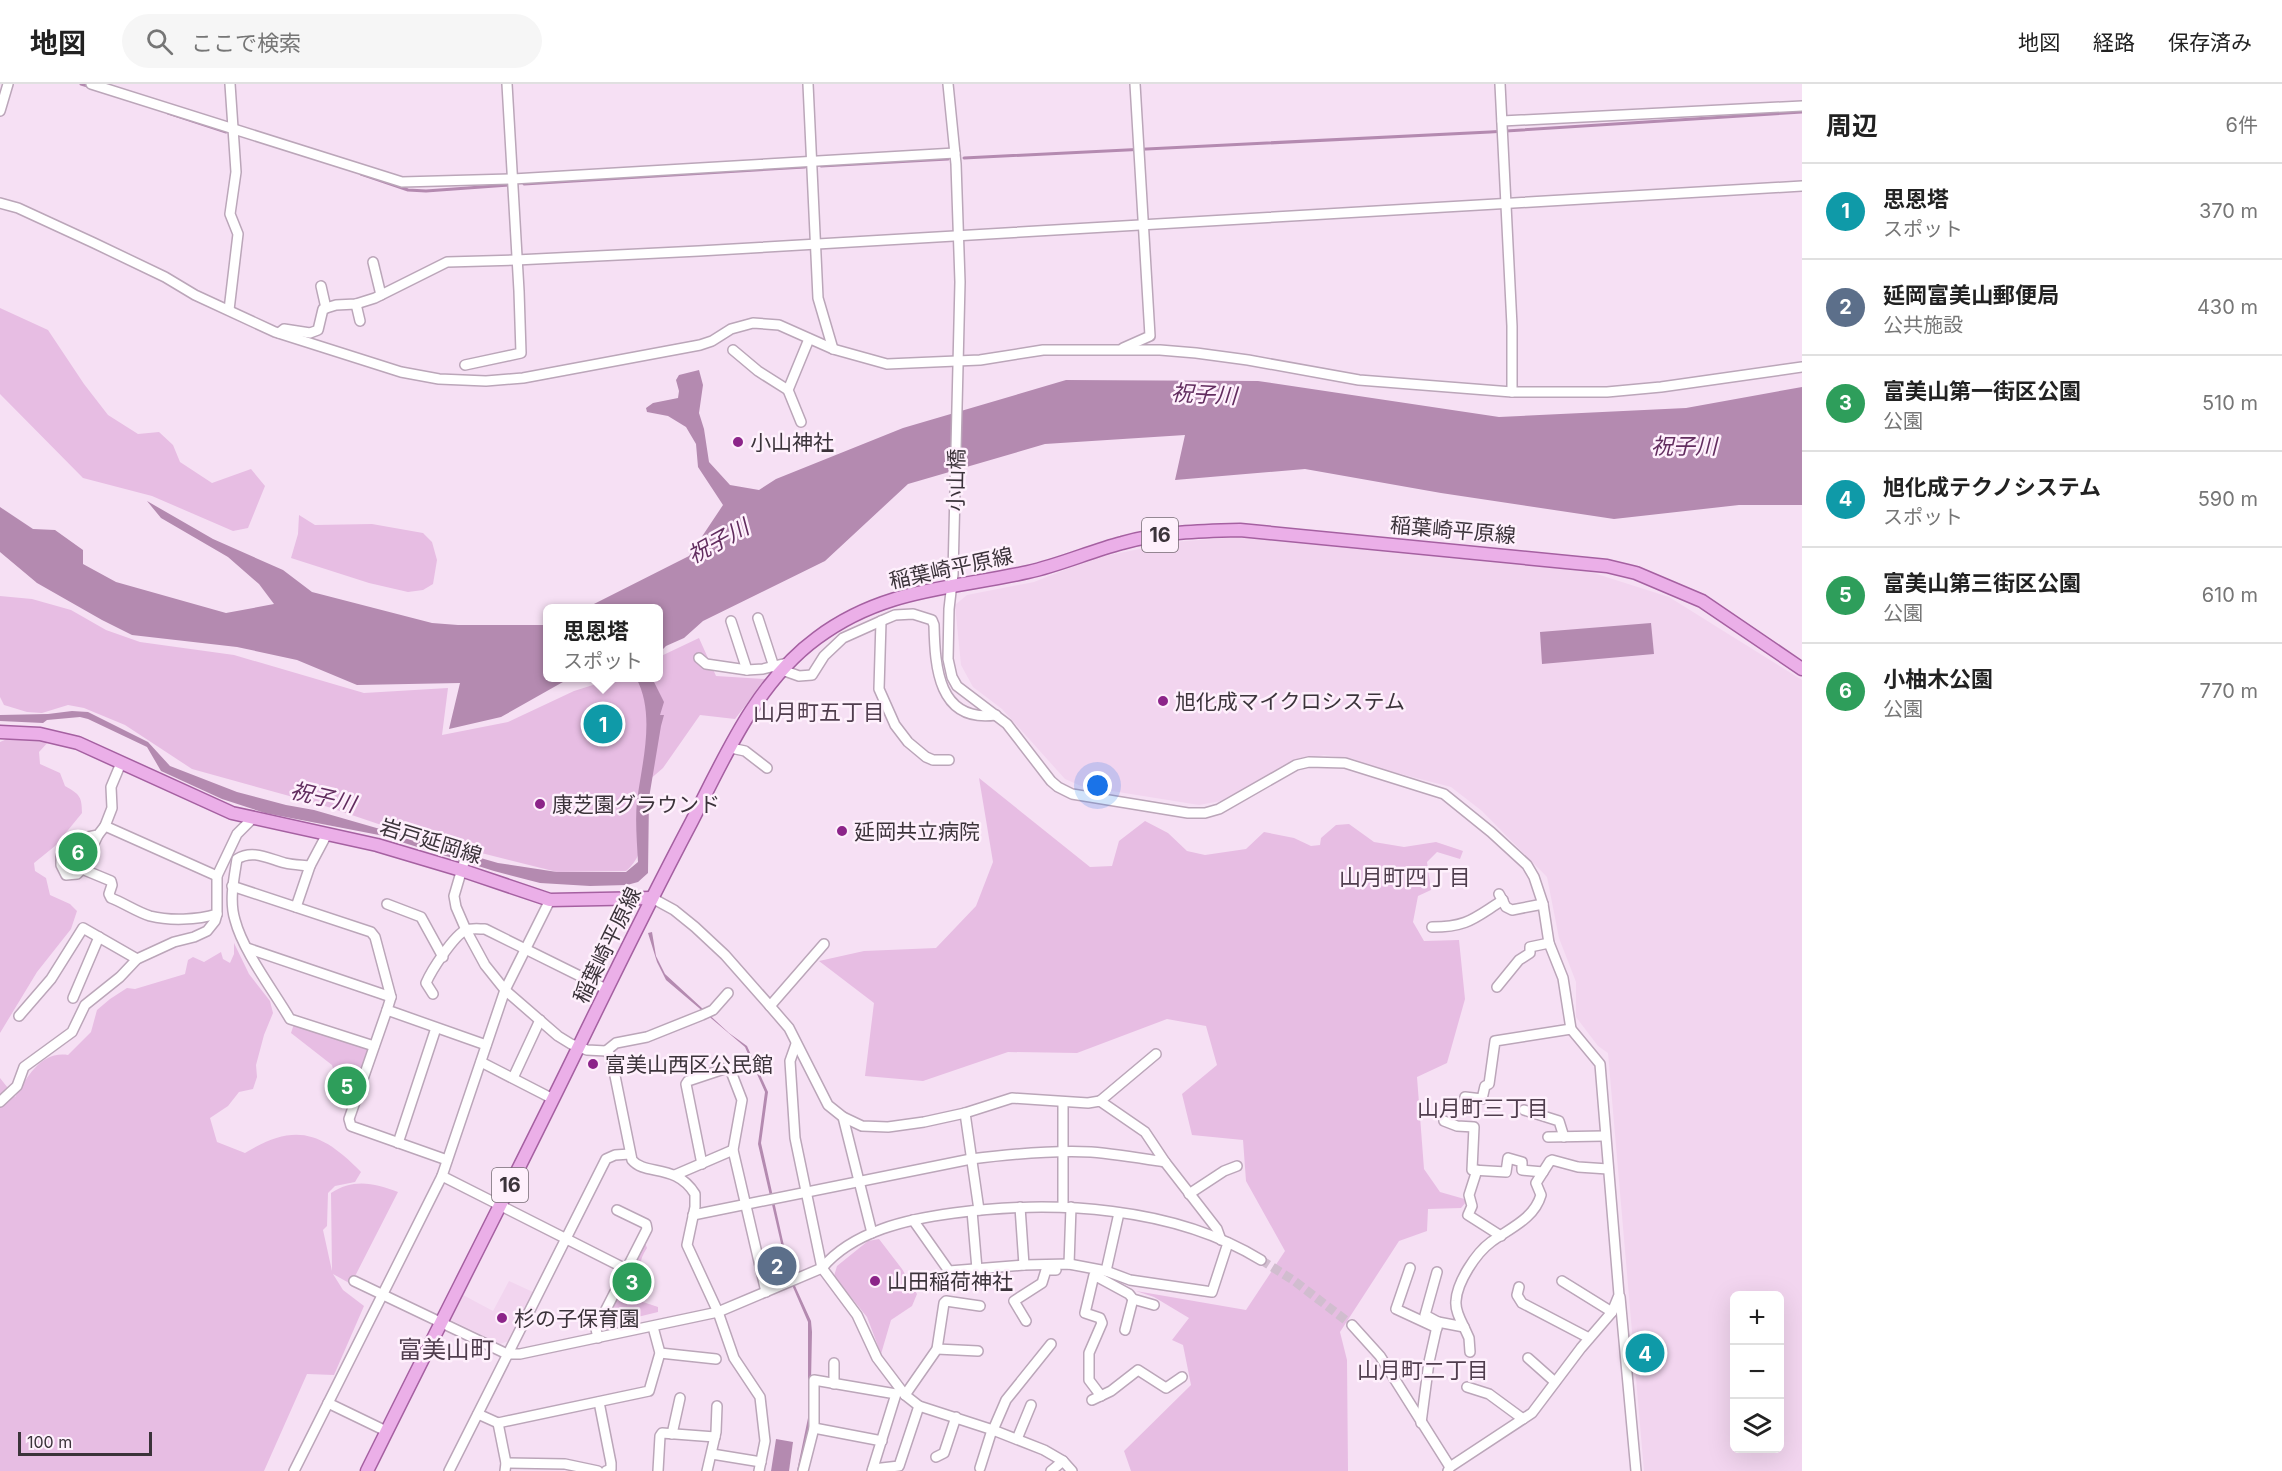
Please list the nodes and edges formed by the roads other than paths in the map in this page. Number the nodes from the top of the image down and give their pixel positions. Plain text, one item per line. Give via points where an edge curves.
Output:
1 (8, 84) edge
2 (91, 84) edge
3 (230, 84) edge
4 (507, 84) edge
5 (808, 84) edge
6 (948, 84) edge
7 (1135, 84) edge
8 (1500, 84) edge
9 (1802, 106) edge
10 (0, 111) edge
11 (1502, 122) junction
12 (233, 129) junction
13 (955, 153) junction
14 (812, 162) junction
15 (513, 179) junction
16 (1802, 186) edge
17 (0, 203) edge
18 (1505, 203) junction
19 (1143, 224) junction
20 (959, 235) junction
21 (817, 243) junction
22 (516, 260) junction
23 (374, 262) dead end
24 (321, 286) dead end
25 (381, 295) junction
26 (357, 304) junction
27 (326, 308) junction
28 (229, 310) junction
29 (360, 321) dead end
30 (279, 333) junction
31 (809, 339) junction
32 (833, 349) junction
33 (1121, 349) junction
34 (733, 350) dead end
35 (959, 362) junction
36 (465, 365) dead end
37 (1802, 367) edge
38 (788, 390) junction
39 (1512, 392) junction
40 (801, 422) dead end
41 (953, 580) junction
42 (758, 618) dead end
43 (731, 621) dead end
44 (881, 621) junction
45 (699, 658) dead end
46 (948, 659) junction
47 (935, 660) junction
48 (782, 667) junction
49 (1802, 669) edge
50 (747, 670) junction
51 (996, 715) junction
52 (0, 732) edge
53 (731, 748) junction
54 (949, 760) dead end
55 (121, 763) junction
56 (767, 768) dead end
57 (252, 819) junction
58 (105, 826) junction
59 (327, 834) junction
60 (98, 835) junction
61 (467, 852) dead end
62 (310, 866) junction
63 (82, 869) junction
64 (461, 870) junction
65 (217, 876) junction
66 (232, 886) junction
67 (652, 898) junction
68 (550, 900) junction
69 (387, 904) dead end
70 (1543, 904) junction
71 (296, 907) junction
72 (217, 914) junction
73 (1432, 927) dead end
74 (466, 930) junction
75 (99, 937) junction
76 (1549, 943) junction
77 (824, 944) dead end
78 (247, 948) junction
79 (525, 949) junction
80 (443, 957) junction
81 (137, 959) junction
82 (1497, 987) dead end
83 (606, 989) junction
84 (505, 990) junction
85 (728, 993) dead end
86 (433, 994) dead end
87 (391, 997) junction
88 (73, 998) dead end
89 (770, 1006) junction
90 (387, 1010) junction
91 (20, 1016) dead end
92 (540, 1020) junction
93 (436, 1028) junction
94 (1571, 1029) junction
95 (796, 1044) junction
96 (486, 1045) junction
97 (374, 1046) junction
98 (579, 1047) junction
99 (606, 1051) junction
100 (1156, 1054) dead end
101 (481, 1062) junction
102 (513, 1078) junction
103 (1465, 1097) dead end
104 (553, 1099) junction
105 (1100, 1101) junction
106 (0, 1102) edge
107 (1063, 1102) junction
108 (1524, 1110) dead end
109 (965, 1113) junction
110 (843, 1117) junction
111 (1444, 1121) dead end
112 (1604, 1136) junction
113 (1548, 1137) dead end
114 (1564, 1137) junction
115 (398, 1143) junction
116 (733, 1150) junction
117 (1063, 1152) junction
118 (630, 1154) junction
119 (971, 1159) junction
120 (447, 1160) junction
121 (1165, 1162) junction
122 (702, 1164) junction
123 (1237, 1166) dead end
124 (1608, 1169) junction
125 (1477, 1170) junction
126 (1543, 1172) junction
127 (675, 1175) junction
128 (442, 1176) junction
129 (858, 1181) junction
130 (807, 1192) junction
131 (1189, 1194) junction
132 (745, 1204) junction
133 (500, 1206) junction
134 (1020, 1207) junction
135 (1067, 1207) junction
136 (617, 1209) dead end
137 (976, 1210) junction
138 (1119, 1213) junction
139 (693, 1215) junction
140 (913, 1220) junction
141 (872, 1233) junction
142 (1501, 1236) junction
143 (566, 1239) junction
144 (1225, 1241) junction
145 (1261, 1260) tunnel mouth
146 (1024, 1264) junction
147 (1069, 1264) junction
148 (822, 1268) junction
149 (1410, 1268) dead end
150 (626, 1269) junction
151 (977, 1269) junction
152 (1106, 1271) junction
153 (1437, 1272) dead end
154 (1094, 1275) junction
155 (1130, 1280) junction
156 (354, 1281) dead end
157 (1562, 1281) dead end
158 (1518, 1287) dead end
159 (766, 1292) junction
160 (1619, 1294) junction
161 (384, 1295) junction
162 (1133, 1299) junction
163 (1154, 1305) dead end
164 (980, 1306) dead end
165 (718, 1312) junction
166 (1612, 1312) junction
167 (1026, 1321) dead end
168 (440, 1323) junction
169 (1352, 1325) tunnel mouth
170 (1438, 1325) junction
171 (653, 1327) junction
172 (1464, 1327) junction
173 (1125, 1330) dead end
174 (598, 1338) junction
175 (1589, 1338) junction
176 (1051, 1344) dead end
177 (937, 1348) junction
178 (978, 1351) dead end
179 (1470, 1352) dead end
180 (660, 1353) junction
181 (507, 1354) junction
182 (1528, 1358) dead end
183 (716, 1359) dead end
184 (834, 1363) dead end
185 (1182, 1377) dead end
186 (1555, 1382) junction
187 (834, 1384) junction
188 (1467, 1387) dead end
189 (901, 1393) junction
190 (680, 1398) dead end
191 (598, 1402) junction
192 (328, 1403) junction
193 (717, 1406) dead end
194 (919, 1406) junction
195 (1032, 1406) dead end
196 (478, 1414) junction
197 (956, 1418) junction
198 (1523, 1419) junction
199 (498, 1423) junction
200 (1421, 1423) junction
201 (814, 1428) junction
202 (993, 1430) junction
203 (386, 1431) junction
204 (672, 1434) junction
205 (715, 1437) junction
206 (1017, 1439) junction
207 (882, 1441) junction
208 (712, 1454) junction
209 (936, 1457) dead end
210 (1063, 1461) junction
211 (760, 1466) edge
212 (505, 1467) edge
213 (980, 1468) dead end
214 (1449, 1469) edge
215 (872, 1470) edge
216 (294, 1471) edge
217 (367, 1471) edge
218 (448, 1471) edge
219 (598, 1471) edge
220 (606, 1471) edge
221 (658, 1471) edge
222 (707, 1471) edge
223 (803, 1471) edge
224 (1051, 1471) edge
225 (1072, 1471) edge
226 (1636, 1471) edge

1 - 10 street
2 - 12 street
3 - 12 street
4 - 15 street
5 - 14 street
6 - 13 street, 小山橋
7 - 19 street
8 - 11 street
9 - 11 street
11 - 18 street
12 - 15 street via 402,182
12 - 28 street via 236,172 230,214 238,234
13 - 14 street
13 - 20 street, 小山橋
14 - 15 street
14 - 21 street
15 - 22 street
16 - 18 street
17 - 28 street via 94,243
18 - 19 street
18 - 39 street
19 - 20 street
19 - 33 street via 1150,336
20 - 21 street
20 - 35 street, 小山橋
21 - 22 street
21 - 32 street via 818,298
22 - 25 street via 447,262
22 - 36 street via 521,353
23 - 25 street
24 - 27 street
25 - 26 street
26 - 27 street
26 - 29 street
27 - 30 street via 318,330 310,333 284,329
28 - 30 street
30 - 31 street via 401,372 486,381 523,378 700,345 731,328 753,323 779,326
31 - 32 street
31 - 38 street
32 - 35 street via 887,364
33 - 35 street via 1043,350
33 - 39 street via 1196,353 1359,380
34 - 38 street
35 - 41 street, 小山橋
37 - 39 street via 1607,392
38 - 40 street
41 - 46 street, 小山橋
41 - 48 main road, 稲葉崎平原線 / 16 via 876,604 817,637
41 - 49 main road, 稲葉崎平原線 / 16 via 1033,571 1125,542 1191,531 1240,530 1560,560 1607,566 1670,586 1710,606
42 - 48 street
43 - 50 street
44 - 47 street via 914,614 932,620
44 - 48 street via 843,638 824,656 812,675 799,676
44 - 54 street via 879,689 895,725 926,756
45 - 50 street via 706,664
46 - 47 street
46 - 51 street via 957,686
47 - 51 street via 940,683 952,704 970,714
48 - 50 street
48 - 53 main road, 稲葉崎平原線 / 16
51 - 70 street via 1051,781 1072,794 1205,813 1296,765 1326,761 1345,763 1444,794 1527,865
52 - 55 main road, 岩戸延岡線 via 61,738
53 - 56 street via 745,752
53 - 67 main road, 稲葉崎平原線 / 16
55 - 57 main road, 岩戸延岡線
55 - 58 street via 111,787 112,808
57 - 59 main road, 岩戸延岡線
57 - 65 street via 237,834
58 - 60 street
58 - 65 street
59 - 62 street
59 - 64 main road, 岩戸延岡線
60 - 63 street
60 - 63 street via 88,837 62,855 66,875
61 - 64 street
62 - 66 street via 285,863 265,855 242,855 237,859
62 - 71 street
63 - 72 street via 111,881 111,898 148,915 168,919
64 - 68 main road, 岩戸延岡線
64 - 74 street via 454,896
65 - 72 street
66 - 71 street
66 - 78 street via 234,919
67 - 68 main road, 岩戸延岡線
67 - 83 main road, 稲葉崎平原線 / 16
67 - 89 street via 695,927
68 - 79 street
69 - 80 street via 421,918
70 - 73 street via 1512,910 1501,897 1464,924
70 - 76 street
71 - 87 street via 371,932
72 - 81 street via 207,931
74 - 79 street via 485,929
74 - 80 street
74 - 84 street via 485,965
75 - 81 street
75 - 88 street
75 - 91 street via 83,928 51,979
76 - 82 street via 1530,947 1530,953 1519,960
76 - 94 street via 1563,978
77 - 89 street
78 - 87 street
78 - 97 street via 290,1019
79 - 83 street
79 - 84 street
80 - 86 street via 426,983
81 - 106 street via 85,1005 70,1035 24,1067 17,1086
83 - 98 main road, 稲葉崎平原線 / 16
84 - 92 street
84 - 96 street
85 - 99 street via 706,1014 647,1037 616,1043
87 - 90 street
89 - 95 street via 789,1028
90 - 93 street
90 - 97 street
92 - 98 street
92 - 102 street
93 - 96 street
93 - 115 street
94 - 103 street via 1495,1041 1489,1084 1482,1099
94 - 112 street via 1600,1064
95 - 110 street via 828,1105
95 - 130 street via 790,1061 793,1116
96 - 101 street
97 - 115 street via 349,1119 351,1126
98 - 99 street
98 - 104 main road, 稲葉崎平原線 / 16
99 - 118 street via 613,1060
100 - 105 street
101 - 102 street
101 - 120 street
102 - 104 street
104 - 133 main road, 稲葉崎平原線 / 16
105 - 107 street
105 - 121 street via 1145,1132
107 - 109 street via 1012,1098
107 - 117 street
108 - 114 street via 1559,1121
109 - 110 street via 888,1127 862,1126
109 - 119 street
110 - 129 street
111 - 125 street via 1474,1127 1472,1170
112 - 114 street
112 - 124 street
113 - 114 street
115 - 120 street
116 - 122 street
116 - 122 street via 742,1100 727,1068 686,1084
116 - 132 street
117 - 119 street
117 - 121 street
117 - 135 street
118 - 127 street via 635,1164
118 - 143 street via 606,1159
119 - 129 street
119 - 137 street
120 - 128 street
121 - 131 street
122 - 127 street
123 - 131 street
124 - 126 street via 1552,1160
124 - 160 street
125 - 126 street via 1506,1172 1508,1158 1521,1162 1521,1170
125 - 142 street via 1468,1215
126 - 142 street via 1536,1183 1541,1195 1536,1208
127 - 139 street via 695,1194
128 - 133 street
128 - 161 street
129 - 130 street
129 - 141 street
130 - 132 street
130 - 148 street
131 - 144 street
132 - 139 street
132 - 159 street
133 - 143 street
133 - 168 main road, 稲葉崎平原線 / 16
134 - 135 street
134 - 137 street
134 - 146 street
135 - 138 street
135 - 147 street
136 - 150 street via 646,1224 647,1229
137 - 140 street
137 - 151 street
138 - 144 street
138 - 152 street
139 - 165 street via 687,1245
140 - 141 street
140 - 151 street via 949,1271
141 - 148 street via 830,1258
142 - 172 street via 1489,1243 1469,1266 1459,1290 1457,1311
143 - 150 street
143 - 181 street
144 - 145 street
144 - 155 street via 1212,1292
146 - 147 street
146 - 151 street
147 - 152 street
148 - 159 street
148 - 189 street via 857,1316 877,1358
149 - 170 street via 1396,1309
150 - 174 street via 596,1329
152 - 155 street
153 - 170 street via 1425,1315
154 - 155 street via 1126,1284
154 - 162 street
154 - 167 street via 1047,1270 1042,1283 1014,1301
154 - 185 street via 1085,1313 1100,1318 1102,1323 1089,1353 1089,1380 1096,1398 1138,1370 1166,1388
156 - 161 street
157 - 166 street
158 - 175 street via 1521,1303
159 - 165 street
160 - 166 street
160 - 226 street
161 - 168 street
161 - 192 street
162 - 163 street
162 - 173 street
164 - 177 street via 946,1301
165 - 171 street
165 - 211 street via 734,1358 760,1397 765,1441
166 - 175 street
168 - 181 street
168 - 203 main road, 稲葉崎平原線 / 16
169 - 200 street via 1380,1356
170 - 172 street
170 - 200 street
171 - 174 street
171 - 180 street
172 - 179 street
174 - 181 street
175 - 186 street
176 - 202 street via 1006,1400
177 - 178 street
177 - 189 street via 925,1369
180 - 183 street
180 - 191 street via 649,1391
181 - 196 street
182 - 186 street
184 - 187 street
186 - 198 street
187 - 189 street
187 - 201 street via 814,1380
188 - 198 street via 1489,1394
189 - 194 street
189 - 207 street
190 - 204 street
191 - 199 street
191 - 220 street via 611,1463 611,1469
192 - 203 street
192 - 216 street
193 - 205 street
194 - 197 street
194 - 215 street via 899,1466
195 - 206 street
196 - 199 street
196 - 218 street
197 - 202 street
197 - 209 street via 944,1453
198 - 214 street
199 - 212 street
200 - 214 street
201 - 207 street
201 - 223 street
202 - 206 street
202 - 213 street
203 - 217 main road, 稲葉崎平原線 / 16
204 - 205 street
204 - 221 street via 660,1436
205 - 208 street
206 - 210 street
207 - 215 street
208 - 211 street
208 - 222 street
210 - 224 street
210 - 225 street
212 - 219 street via 565,1464

